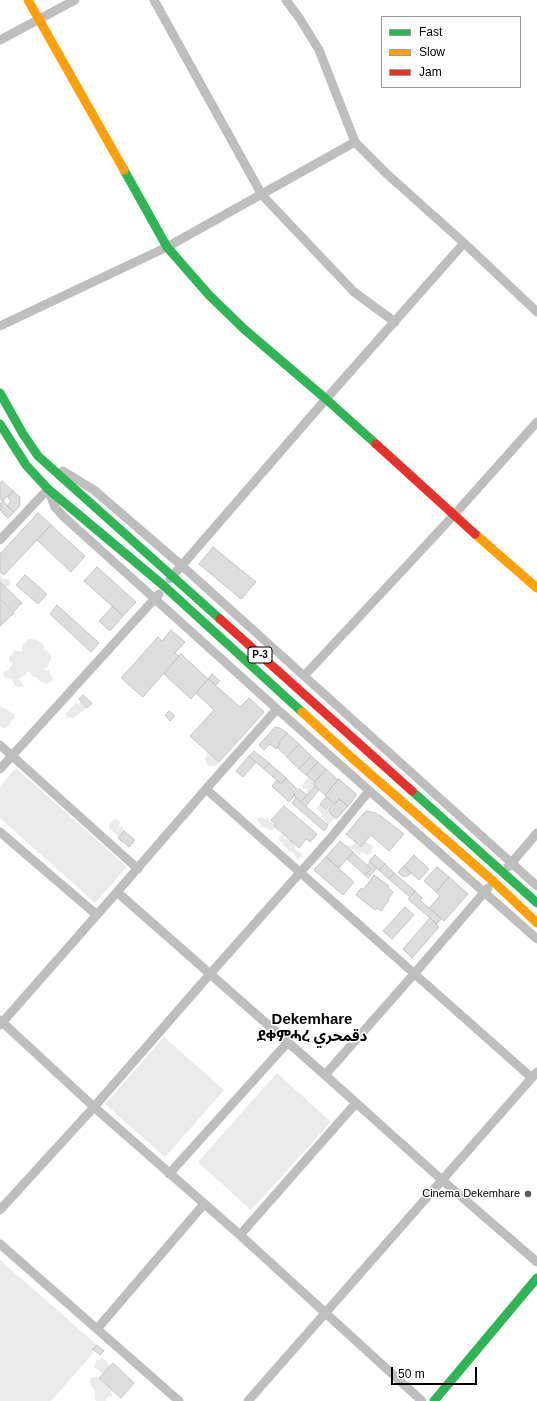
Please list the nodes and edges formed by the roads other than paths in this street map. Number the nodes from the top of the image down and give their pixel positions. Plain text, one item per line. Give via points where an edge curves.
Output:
1 (28, 0) edge
2 (75, 0) edge
3 (154, 0) edge
4 (286, 0) edge
5 (39, 20) junction
6 (0, 40) edge
7 (355, 142) junction
8 (262, 195) junction
9 (464, 243) junction
10 (167, 247) junction
11 (537, 312) edge
12 (395, 322) junction
13 (0, 326) edge
14 (0, 393) edge
15 (326, 399) junction
16 (537, 422) edge
17 (0, 424) edge
18 (38, 456) junction
19 (48, 489) junction
20 (454, 515) junction
21 (0, 540) edge
22 (181, 565) junction
23 (173, 576) junction
24 (164, 586) junction
25 (537, 588) edge
26 (155, 599) junction
27 (304, 676) junction
28 (277, 709) junction
29 (368, 733) junction
30 (360, 744) junction
31 (0, 746) edge
32 (11, 756) junction
33 (352, 758) junction
34 (343, 768) junction
35 (0, 769) edge
36 (206, 789) junction
37 (369, 791) junction
38 (0, 832) edge
39 (537, 833) edge
40 (512, 863) junction
41 (138, 869) junction
42 (301, 872) junction
43 (503, 872) junction
44 (494, 882) junction
45 (537, 886) edge
46 (117, 892) junction
47 (485, 892) junction
48 (537, 903) edge
49 (96, 915) junction
50 (537, 923) edge
51 (537, 939) edge
52 (210, 974) junction
53 (414, 974) junction
54 (1, 1023) edge
55 (288, 1042) junction
56 (325, 1075) junction
57 (534, 1075) edge
58 (356, 1103) junction
59 (94, 1107) junction
60 (169, 1174) junction
61 (442, 1180) junction
62 (204, 1204) junction
63 (0, 1210) edge
64 (240, 1235) junction
65 (0, 1244) edge
66 (537, 1262) edge
67 (537, 1278) edge
68 (326, 1314) junction
69 (97, 1328) junction
70 (169, 1398) edge
71 (179, 1401) edge
72 (248, 1401) edge
73 (422, 1401) edge
74 (434, 1401) edge

1 - 5 main road
2 - 5 street
3 - 8 street
4 - 7 street via 319,50
5 - 6 street
5 - 10 main road
7 - 8 street
7 - 9 street
8 - 10 street
8 - 12 street via 354,292
9 - 11 street
9 - 12 street
10 - 13 street
10 - 15 main road via 209,295 244,329
12 - 15 street
14 - 18 main road, P-3
15 - 20 main road
15 - 22 street
16 - 20 street
17 - 19 main road, P-3 via 26,465
18 - 22 street via 94,490
18 - 23 main road, P-3
19 - 21 street
19 - 24 main road, P-3
19 - 26 street via 55,507 64,517
20 - 25 main road
20 - 27 street
22 - 23 street
22 - 27 street
23 - 24 street
23 - 30 main road, P-3
24 - 26 street
24 - 33 main road, P-3
26 - 28 street
26 - 32 street
27 - 29 street
28 - 34 street
28 - 36 street
29 - 30 main road
29 - 40 street
30 - 43 main road, P-3
31 - 32 street
32 - 35 street
32 - 41 street
33 - 34 main road
33 - 44 main road, P-3
34 - 37 street
36 - 41 street
36 - 42 street
37 - 42 street
37 - 47 street
38 - 49 street
39 - 40 street
40 - 43 street
40 - 45 street
41 - 46 street
42 - 52 street
42 - 53 street
43 - 44 street
43 - 48 main road, P-3
44 - 47 street
44 - 50 main road, P-3
46 - 49 street
46 - 52 street
47 - 51 street
47 - 53 street
49 - 54 street
52 - 55 street
52 - 59 street
53 - 56 street
53 - 57 street
54 - 59 street
55 - 56 street
55 - 60 street
56 - 58 street
57 - 61 street
58 - 61 street
58 - 64 street
59 - 60 street
59 - 63 street
60 - 62 street
61 - 66 street
61 - 68 street
62 - 64 street
62 - 69 street
64 - 68 street
65 - 69 street
67 - 74 main road
68 - 72 street
68 - 73 street
69 - 70 street
70 - 71 street

